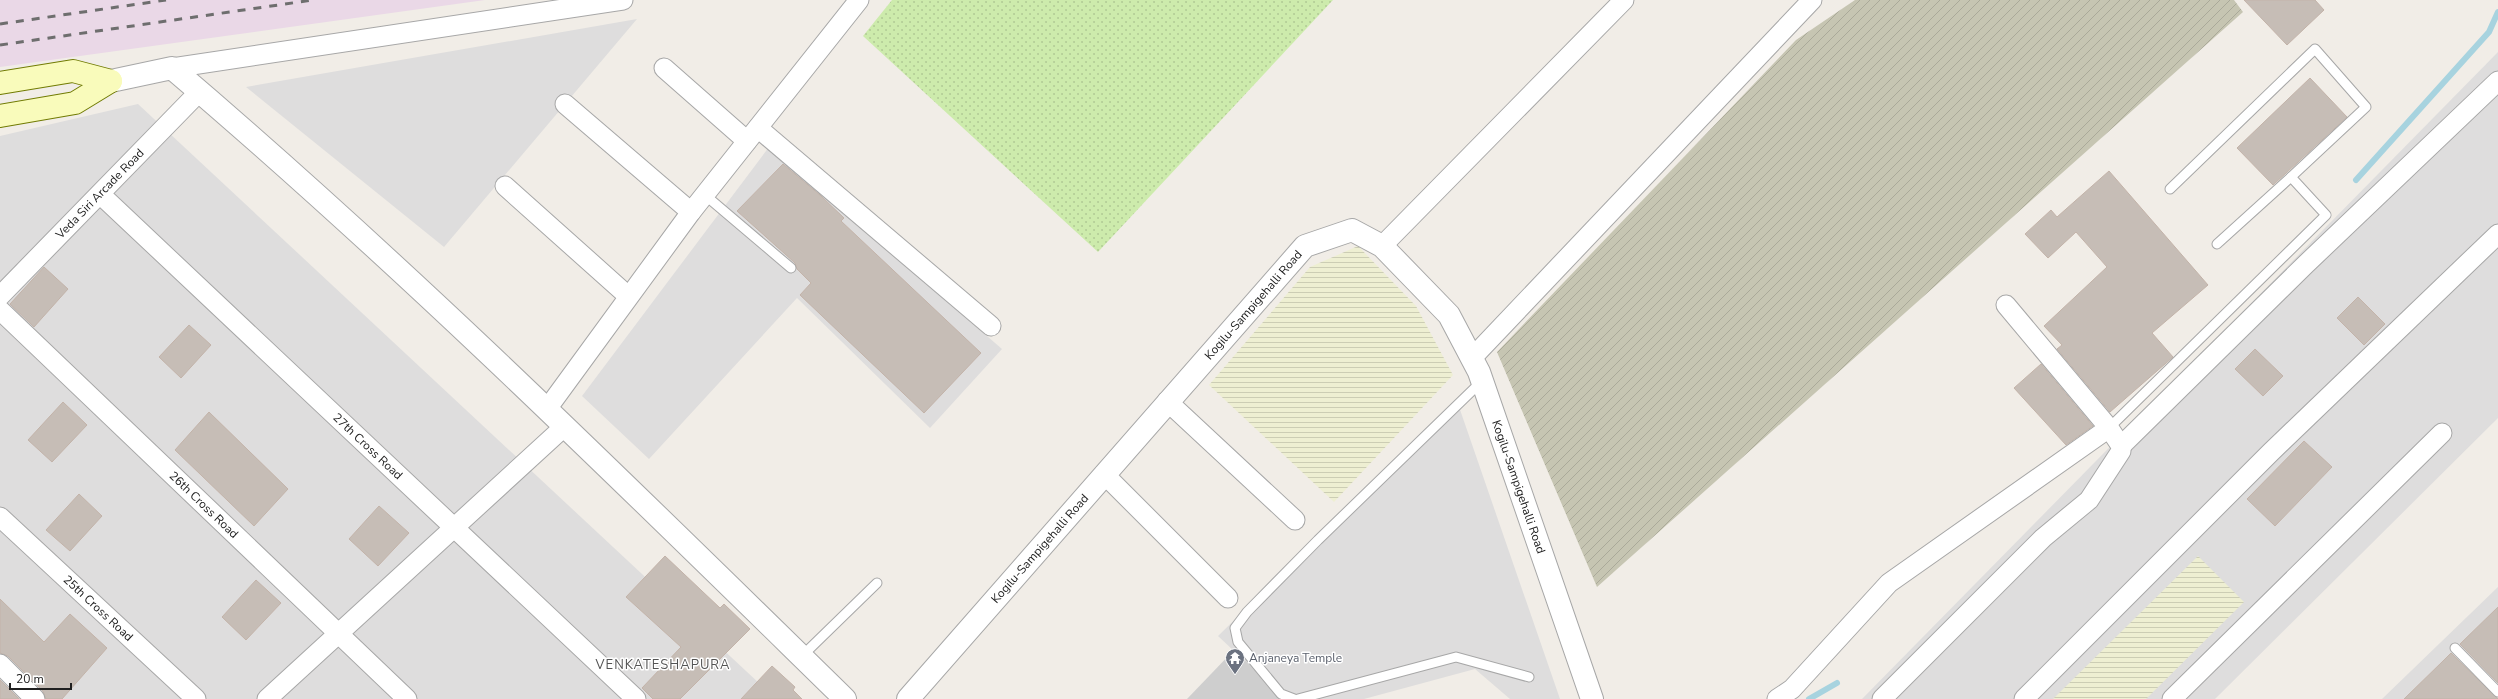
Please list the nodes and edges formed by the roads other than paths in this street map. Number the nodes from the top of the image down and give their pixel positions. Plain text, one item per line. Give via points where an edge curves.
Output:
1 (622, 0) edge
2 (859, 0) edge
3 (1624, 0) edge
4 (1812, 0) edge
5 (172, 68) junction
6 (664, 68) dead end
7 (111, 81) junction
8 (2498, 81) edge
9 (0, 83) edge
10 (200, 91) junction
11 (566, 104) dead end
12 (0, 116) edge
13 (752, 135) junction
14 (2291, 177) junction
15 (505, 186) dead end
16 (2170, 189) dead end
17 (100, 194) junction
18 (705, 195) junction
19 (692, 212) junction
20 (2498, 234) edge
21 (2217, 244) dead end
22 (1382, 246) junction
23 (791, 268) dead end
24 (0, 296) edge
25 (628, 296) junction
26 (2006, 305) dead end
27 (0, 310) edge
28 (991, 326) dead end
29 (1472, 358) junction
30 (1482, 381) junction
31 (1167, 401) junction
32 (547, 409) junction
33 (565, 426) junction
34 (2108, 428) junction
35 (2442, 433) dead end
36 (2121, 446) junction
37 (1104, 474) junction
38 (0, 517) edge
39 (1296, 520) dead end
40 (455, 527) junction
41 (877, 583) dead end
42 (1228, 598) dead end
43 (338, 635) junction
44 (2455, 648) dead end
45 (802, 657) junction
46 (0, 664) edge
47 (1529, 677) dead end
48 (2498, 692) edge
49 (35, 699) edge
50 (196, 699) edge
51 (267, 699) edge
52 (408, 699) edge
53 (636, 699) edge
54 (845, 699) edge
55 (908, 699) edge
56 (1294, 699) edge
57 (1298, 699) edge
58 (1592, 699) edge
59 (1777, 699) edge
60 (1882, 699) edge
61 (2024, 699) edge
62 (2172, 699) edge

1 - 5 street
2 - 13 street
3 - 22 street
4 - 29 street
5 - 7 street
5 - 10 street
6 - 13 street
7 - 9 main road via 73,71
7 - 12 main road via 75,103
8 - 36 street via 2305,265
10 - 17 street, Veda Siri Arcade Road
10 - 32 street
11 - 19 street
13 - 18 street
13 - 28 street
14 - 16 lane via 2366,107 2316,49
14 - 21 lane
14 - 34 lane via 2326,215
15 - 25 street
17 - 24 street, Veda Siri Arcade Road
17 - 40 street, 27th Cross Road
18 - 19 street
18 - 23 lane
19 - 25 street
20 - 61 street via 2270,452
22 - 29 street, Kogilu-Sampigehalli Road via 1449,315
22 - 31 street, Kogilu-Sampigehalli Road via 1352,230 1305,246
25 - 32 street
26 - 34 street
27 - 43 street, 26th Cross Road
29 - 30 street, Kogilu-Sampigehalli Road
30 - 56 lane via 1318,540 1247,612 1235,628 1238,642 1281,694
30 - 58 street, Kogilu-Sampigehalli Road
31 - 37 street, Kogilu-Sampigehalli Road
31 - 39 street
32 - 33 street
33 - 40 street
33 - 45 street
34 - 36 street
34 - 59 street via 1889,583 1792,690
35 - 62 street
36 - 60 street via 2121,451 2089,500 2043,538
37 - 42 street
37 - 55 street, Kogilu-Sampigehalli Road
38 - 50 street, 25th Cross Road
40 - 43 street
40 - 53 street, 27th Cross Road
41 - 45 lane
43 - 51 street
43 - 52 street, 26th Cross Road
44 - 48 lane
45 - 54 street
46 - 49 street
47 - 57 lane via 1456,657

